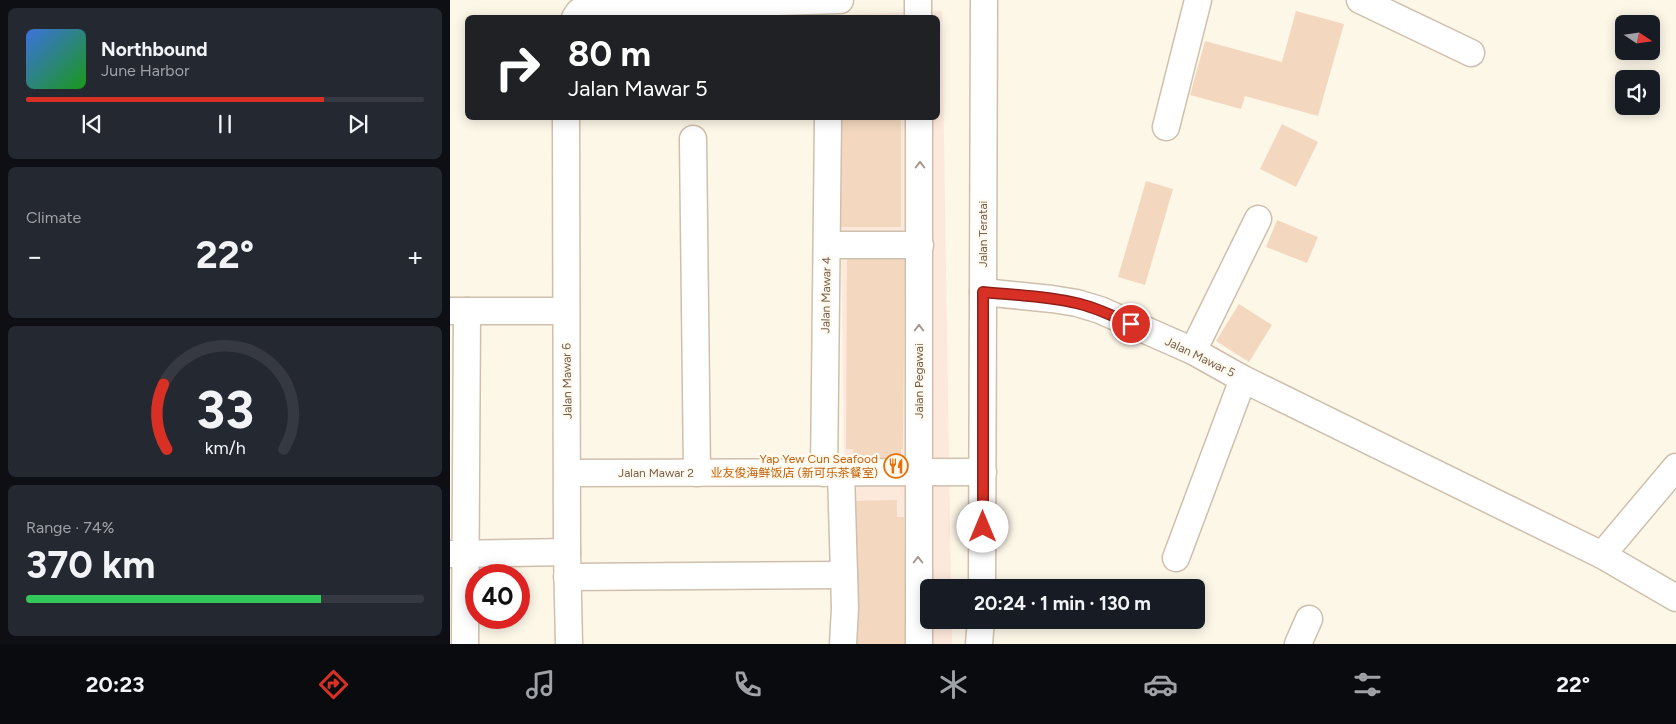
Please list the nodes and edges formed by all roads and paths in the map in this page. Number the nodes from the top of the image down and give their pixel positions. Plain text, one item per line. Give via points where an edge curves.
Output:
1 (840, 0) edge
2 (918, 0) edge
3 (984, 0) edge
4 (1198, 0) edge
5 (1360, 0) edge
6 (829, 1) edge
7 (578, 15) edge
8 (829, 15) edge
9 (918, 15) edge
10 (1471, 53) dead end
11 (566, 120) edge
12 (828, 120) edge
13 (919, 120) edge
14 (1166, 127) dead end
15 (693, 139) dead end
16 (1258, 219) dead end
17 (920, 244) junction
18 (827, 245) junction
19 (983, 292) junction
20 (458, 311) edge
21 (566, 312) junction
22 (1193, 352) junction
23 (1243, 378) junction
24 (1676, 467) edge
25 (918, 472) junction
26 (983, 472) junction
27 (568, 473) junction
28 (697, 473) junction
29 (833, 473) junction
30 (458, 554) edge
31 (1602, 555) junction
32 (1176, 558) dead end
33 (567, 565) junction
34 (844, 575) junction
35 (982, 579) edge
36 (1676, 598) edge
37 (1309, 619) dead end
38 (980, 629) edge
39 (465, 644) edge
40 (569, 644) edge
41 (844, 644) edge
42 (919, 644) edge
43 (979, 644) edge
44 (1298, 644) edge

1 - 6 street
2 - 9 street
3 - 19 street, Jalan Teratai
4 - 14 street
5 - 10 street
6 - 7 street via 588,8
6 - 8 street
11 - 21 street, Jalan Mawar 6
12 - 18 street, Jalan Mawar 4
17 -> 13 street, Jalan Pegawai
15 - 28 street
16 - 22 street
17 - 18 street
25 -> 17 street, Jalan Pegawai
18 - 29 street, Jalan Mawar 4
19 - 22 street, Jalan Mawar 5 via 1077,303 1100,310
19 - 26 street, Jalan Teratai
20 - 21 street
20 - 30 street
21 - 27 street, Jalan Mawar 6
22 - 23 street, Jalan Mawar 5
23 - 31 street, Jalan Mawar 5
23 - 32 street
24 - 31 street
25 - 26 street, Jalan Mawar 2
25 - 29 street, Jalan Mawar 2
42 -> 25 street, Jalan Pegawai
26 - 35 street, Jalan Teratai
27 - 28 street, Jalan Mawar 2
27 - 33 street, Jalan Mawar 6
28 - 29 street, Jalan Mawar 2
29 - 34 street, Jalan Mawar 4
30 - 33 street
30 - 39 street
31 - 36 street, Jalan Mawar 5
33 - 34 street
33 - 40 street, Jalan Mawar 6
34 - 41 street, Jalan Mawar 4
37 - 44 street
38 - 43 street

